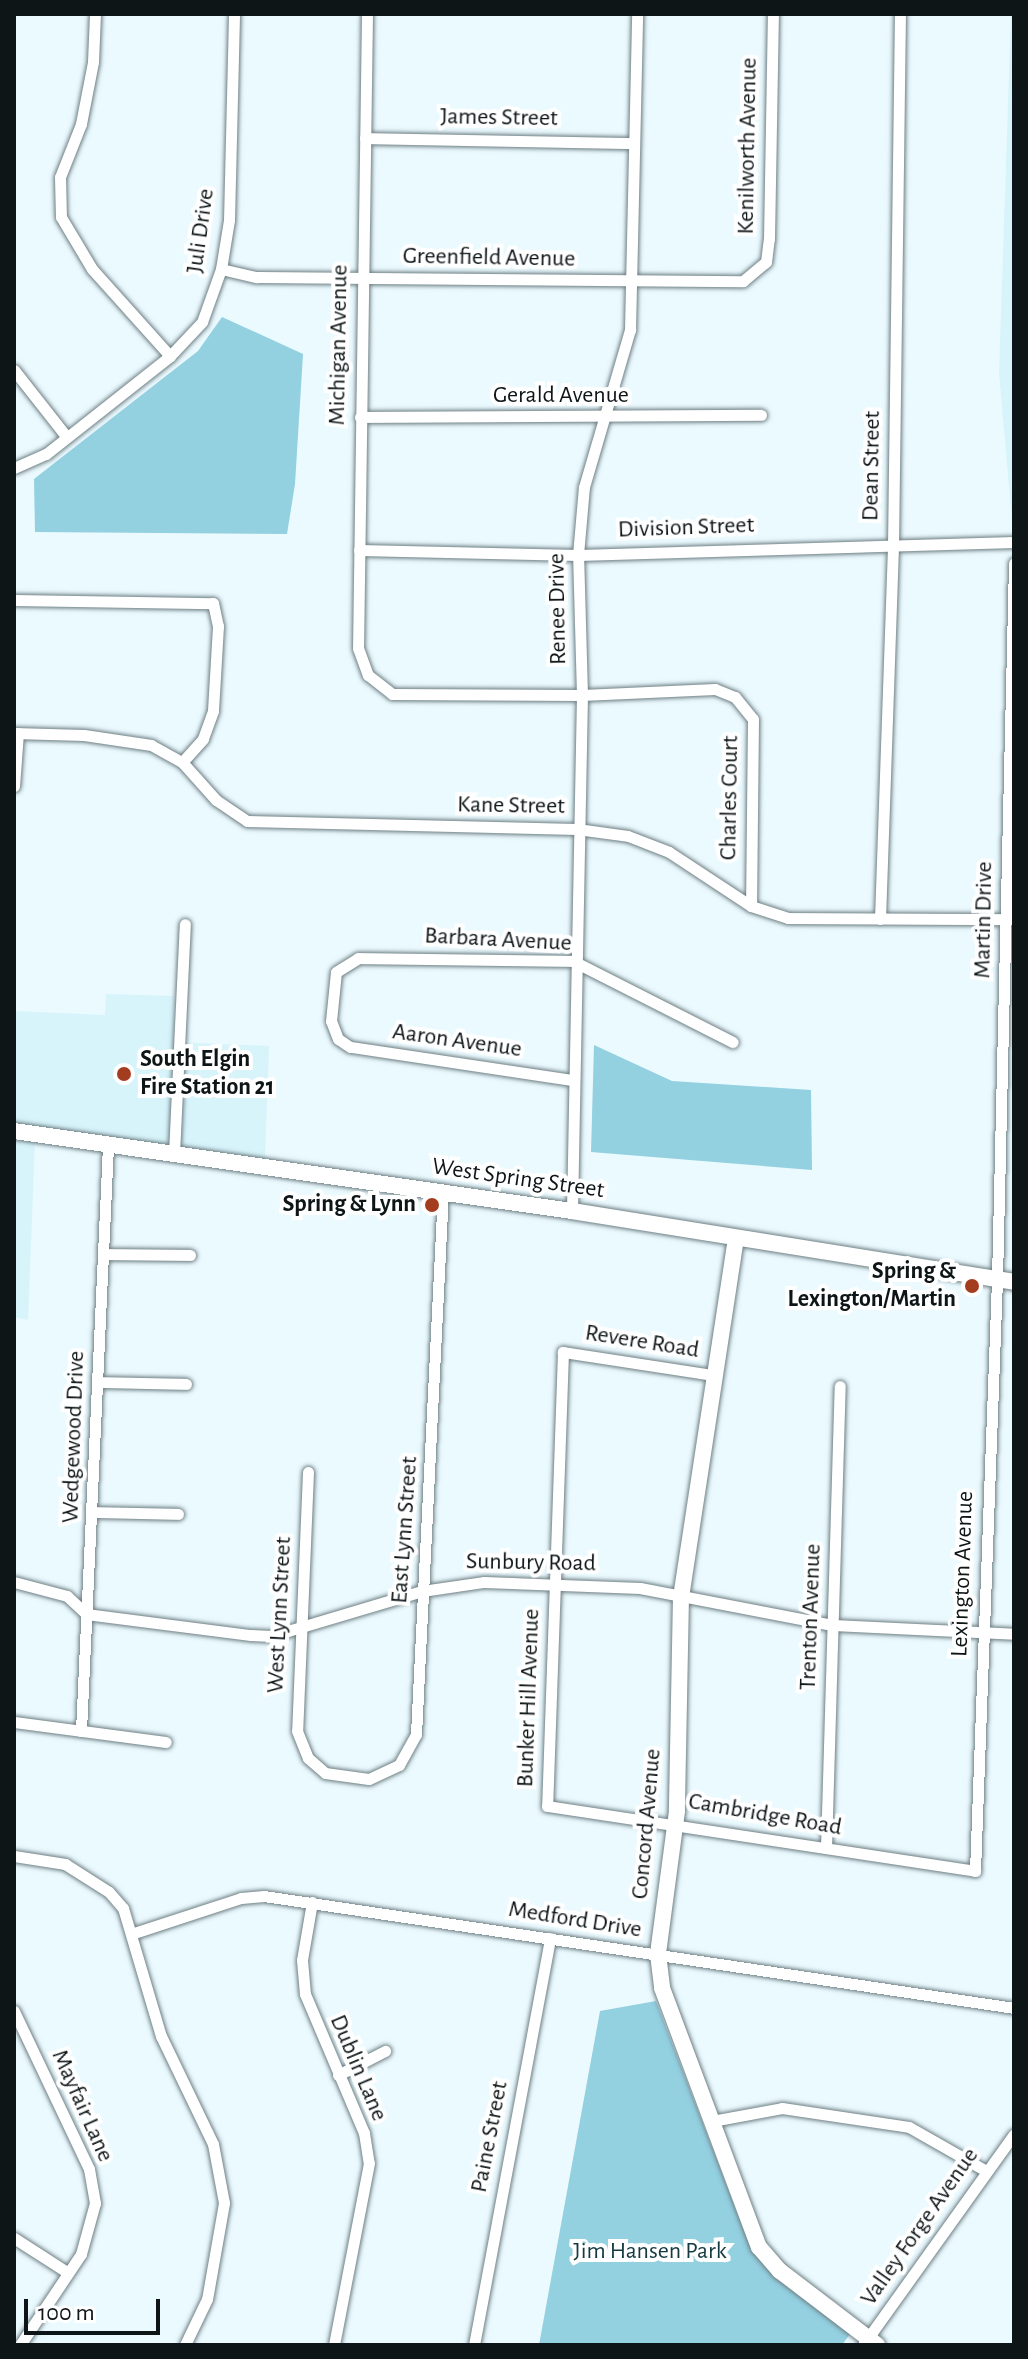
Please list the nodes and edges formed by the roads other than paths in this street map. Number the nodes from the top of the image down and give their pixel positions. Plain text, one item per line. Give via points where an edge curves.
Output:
1 (95, 14) edge
2 (234, 14) edge
3 (367, 14) edge
4 (637, 14) edge
5 (773, 14) edge
6 (900, 14) edge
7 (365, 138) junction
8 (633, 143) junction
9 (221, 269) junction
10 (755, 275) joint
11 (361, 278) junction
12 (631, 283) junction
13 (170, 356) junction
14 (14, 370) edge
15 (761, 415) dead end
16 (360, 417) junction
17 (602, 419) junction
18 (66, 436) junction
19 (14, 468) edge
20 (1014, 542) edge
21 (893, 546) junction
22 (359, 550) junction
23 (578, 555) junction
24 (1014, 563) edge
25 (14, 600) edge
26 (582, 695) junction
27 (16, 733) edge
28 (182, 762) junction
29 (14, 786) edge
30 (577, 829) junction
31 (751, 906) junction
32 (880, 919) junction
33 (1010, 919) edge
34 (185, 924) dead end
35 (573, 961) junction
36 (338, 1039) joint
37 (733, 1042) dead end
38 (572, 1080) junction
39 (14, 1131) edge
40 (108, 1145) junction
41 (174, 1154) junction
42 (443, 1192) junction
43 (572, 1211) junction
44 (736, 1238) junction
45 (104, 1254) junction
46 (190, 1255) dead end
47 (1006, 1280) edge
48 (563, 1352) joint
49 (713, 1375) junction
50 (98, 1382) junction
51 (186, 1384) dead end
52 (840, 1386) dead end
53 (308, 1472) dead end
54 (93, 1512) junction
55 (178, 1514) dead end
56 (14, 1582) edge
57 (555, 1584) junction
58 (422, 1591) junction
59 (681, 1596) junction
60 (86, 1614) junction
61 (833, 1625) junction
62 (302, 1628) junction
63 (983, 1633) junction
64 (1014, 1634) edge
65 (14, 1722) edge
66 (81, 1731) junction
67 (166, 1742) dead end
68 (308, 1758) joint
69 (547, 1806) joint
70 (676, 1822) junction
71 (826, 1848) junction
72 (14, 1856) edge
73 (975, 1871) joint
74 (312, 1902) junction
75 (134, 1933) junction
76 (550, 1938) junction
77 (658, 1954) junction
78 (1014, 2008) edge
79 (14, 2011) edge
80 (385, 2051) dead end
81 (338, 2075) junction
82 (712, 2121) junction
83 (1014, 2134) edge
84 (986, 2171) junction
85 (14, 2238) edge
86 (67, 2272) junction
87 (869, 2343) edge
88 (20, 2345) edge
89 (185, 2345) edge
90 (334, 2345) edge
91 (474, 2345) edge

1 - 13 street via 93,62 81,124 60,177 61,217 92,269
2 - 9 street, Juli Drive via 229,220
3 - 7 street, Michigan Avenue
4 - 8 street, Renee Drive
5 - 10 street, Kenilworth Avenue via 769,239 766,262
6 - 21 street, Dean Street
7 - 8 street, James Street
7 - 11 street, Michigan Avenue
8 - 12 street, Renee Drive
9 - 11 street, Greenfield Avenue via 257,277
9 - 13 street, Juli Drive via 202,322
10 - 12 street, Greenfield Avenue via 719,285
11 - 12 street, Greenfield Avenue
11 - 16 street, Michigan Avenue
12 - 17 street, Renee Drive via 630,330
13 - 18 street, Juli Drive
14 - 18 street
15 - 17 street, Gerald Avenue
16 - 17 street, Gerald Avenue
16 - 22 street, Michigan Avenue
17 - 23 street, Renee Drive via 584,487
18 - 19 street, Juli Drive via 46,454
20 - 21 street, Division Street
21 - 23 street, Division Street
21 - 32 street, Dean Street
22 - 23 street, Division Street
22 - 26 street, Michigan Avenue via 358,648 368,675 392,694
23 - 26 street, Renee Drive
24 - 33 street, Martin Drive
25 - 28 street via 213,603 218,626 213,711 203,739
26 - 30 street, Renee Drive
26 - 31 street, Charles Court via 715,689 735,697 753,719
27 - 28 street, Kane Street via 119,738 151,745
27 - 29 street
28 - 30 street, Kane Street via 216,800 247,821
30 - 31 street, Kane Street via 628,836 669,852
30 - 35 street, Renee Drive
31 - 32 street, Kane Street via 788,918
32 - 33 street, Kane Street
33 - 47 street, Martin Drive
34 - 41 street
35 - 36 street, Barbara Avenue via 365,958 341,965 333,980 331,1021
35 - 37 street, Barbara Avenue
35 - 38 street, Renee Drive
36 - 38 street, Aaron Avenue via 350,1047
38 - 43 street, Renee Drive
39 - 40 street, West Spring Street
40 - 41 street, West Spring Street
40 - 45 street, Wedgewood Drive
41 - 42 street, West Spring Street
42 - 43 street, West Spring Street
42 - 58 street, East Lynn Street
43 - 44 street, West Spring Street
44 - 47 street, West Spring Street
44 - 49 street, Concord Avenue
45 - 46 street
45 - 50 street, Wedgewood Drive
47 - 63 street, Lexington Avenue
48 - 49 street, Revere Road
48 - 57 street, Bunker Hill Avenue
49 - 59 street, Concord Avenue
50 - 51 street
50 - 54 street, Wedgewood Drive
52 - 61 street, Trenton Avenue
53 - 62 street, West Lynn Street
54 - 55 street
54 - 60 street, Wedgewood Drive
56 - 60 street, Sunbury Road via 67,1596
57 - 58 street, Sunbury Road via 463,1583
57 - 59 street, Sunbury Road via 640,1588
57 - 69 street, Bunker Hill Avenue
58 - 62 street, Sunbury Road
58 - 68 street, East Lynn Street via 416,1734 410,1751 384,1776 369,1779 325,1773
59 - 61 street, Sunbury Road
59 - 70 street, Concord Avenue
60 - 62 street, Sunbury Road via 251,1635
60 - 66 street, Wedgewood Drive
61 - 63 street, Sunbury Road
61 - 71 street, Trenton Avenue
62 - 68 street, West Lynn Street via 297,1731
63 - 64 street, Sunbury Road
63 - 73 street, Lexington Avenue
65 - 66 street
66 - 67 street
69 - 70 street, Cambridge Road
70 - 71 street, Cambridge Road
70 - 77 street, Concord Avenue
71 - 73 street, Cambridge Road
72 - 75 street via 65,1864 92,1879 123,1908
74 - 75 street, Medford Drive via 241,1898
74 - 76 street, Medford Drive
74 - 81 street, Dublin Lane via 302,1960 305,1994
75 - 89 street via 161,2036 213,2144 222,2176 224,2203 207,2299
76 - 77 street, Medford Drive
76 - 91 street, Paine Street
77 - 78 street, Medford Drive
77 - 82 street, Concord Avenue via 662,1988
79 - 86 street, Mayfair Lane via 89,2169 94,2217 81,2254
80 - 81 street
81 - 90 street, Dublin Lane via 364,2133 369,2163
82 - 84 street via 782,2108 909,2127
82 - 87 street, Concord Avenue via 759,2247 780,2271
83 - 84 street, Valley Forge Avenue
84 - 87 street, Valley Forge Avenue
85 - 86 street
86 - 88 street, Mayfair Lane

